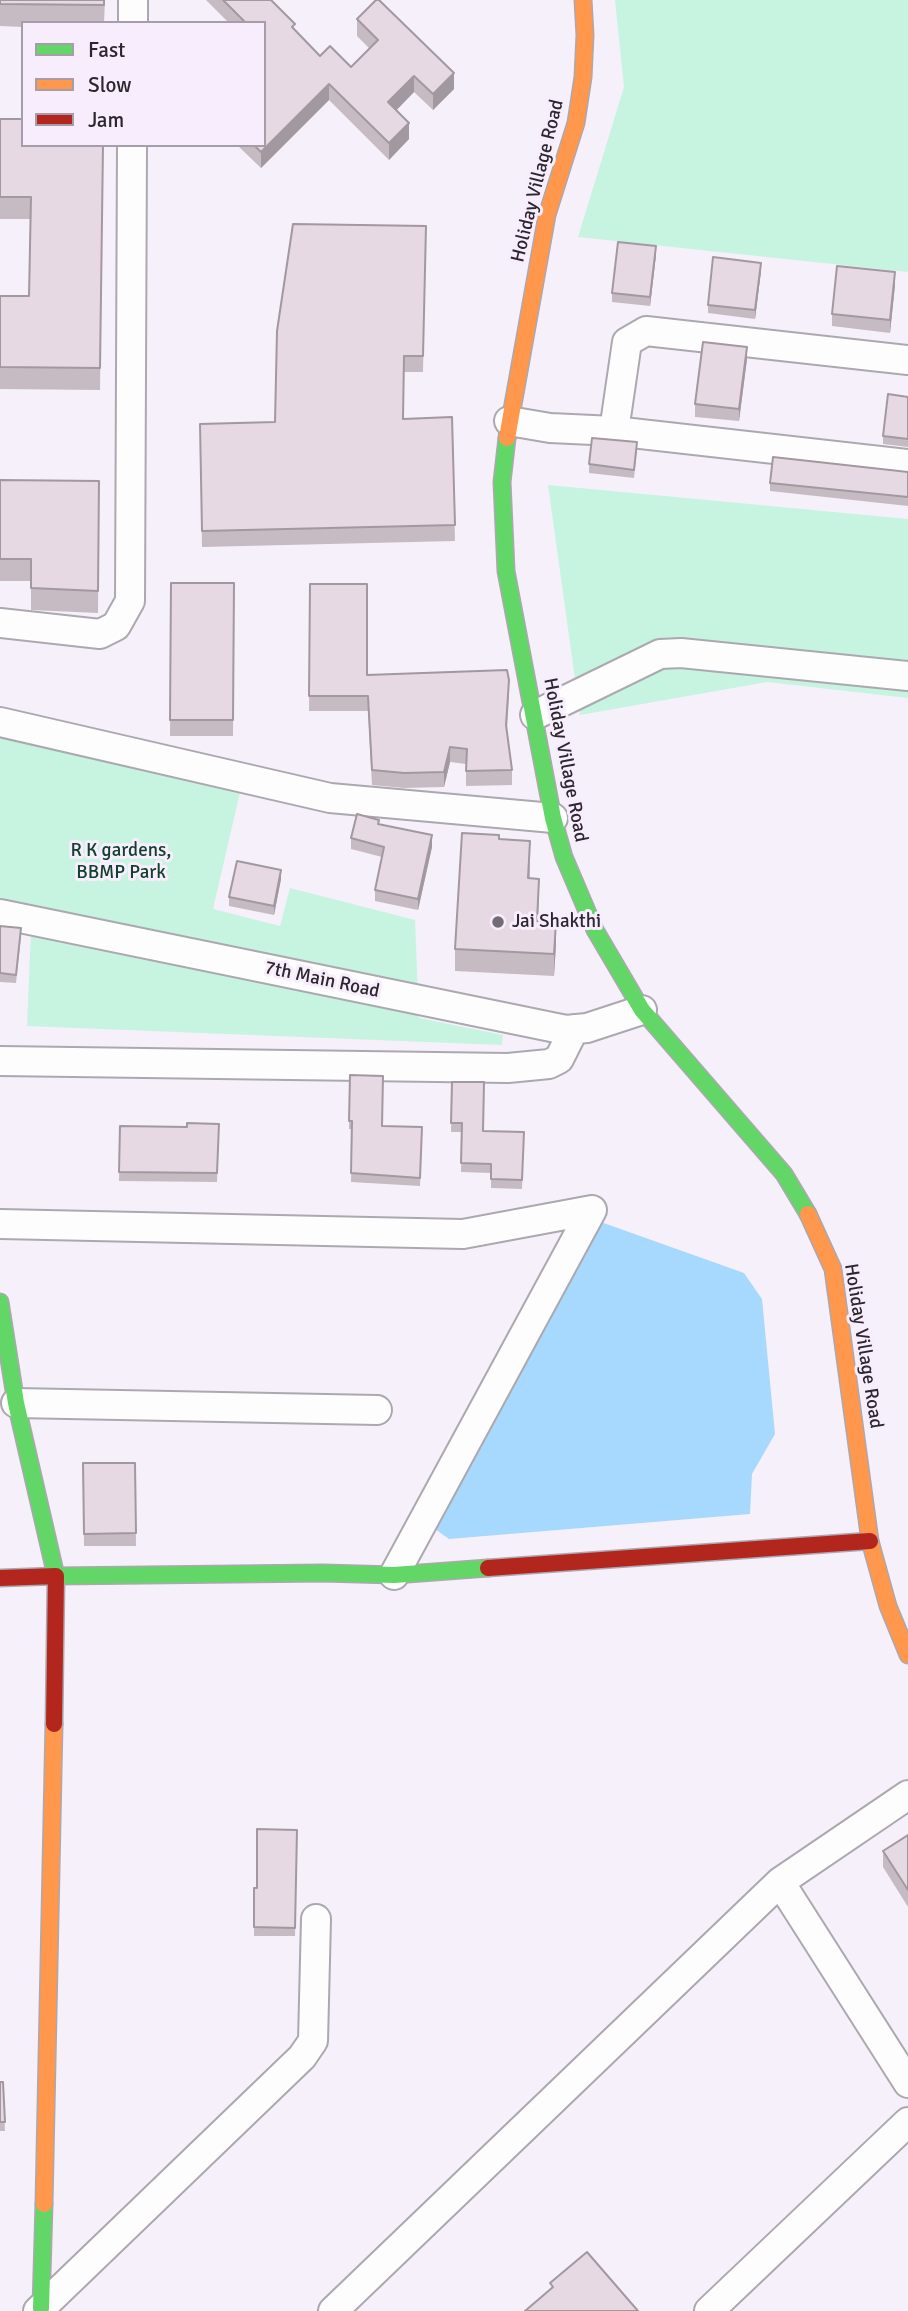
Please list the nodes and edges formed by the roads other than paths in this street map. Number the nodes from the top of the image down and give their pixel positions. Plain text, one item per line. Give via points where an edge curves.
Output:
1 (133, 0) edge
2 (583, 0) edge
3 (133, 21) edge
4 (132, 147) edge
5 (908, 360) edge
6 (509, 421) junction
7 (614, 431) junction
8 (908, 464) edge
9 (0, 623) edge
10 (908, 676) edge
11 (535, 715) junction
12 (0, 722) edge
13 (554, 818) junction
14 (0, 914) edge
15 (642, 1010) junction
16 (574, 1029) junction
17 (0, 1061) edge
18 (0, 1224) edge
19 (0, 1302) edge
20 (16, 1403) junction
21 (377, 1410) dead end
22 (870, 1541) junction
23 (394, 1575) junction
24 (56, 1576) junction
25 (0, 1578) edge
26 (908, 1655) edge
27 (908, 1795) edge
28 (780, 1882) junction
29 (316, 1919) dead end
30 (908, 2083) edge
31 (908, 2122) edge
32 (40, 2310) edge
33 (333, 2311) edge
34 (709, 2311) edge

1 - 3 street
2 - 6 street, Holiday Village Road via 583,78 576,122 547,215
4 - 9 street via 130,601 116,626 100,634
5 - 7 street via 646,331 627,342
6 - 7 street
6 - 11 street, Holiday Village Road via 502,482 506,571
7 - 8 street
10 - 11 street via 660,654
11 - 13 street, Holiday Village Road
12 - 13 street via 330,797
13 - 15 street, Holiday Village Road via 564,857 595,930
14 - 16 street, 7th Main Road
15 - 16 street, 7th Main Road
15 - 22 street, Holiday Village Road via 784,1174 820,1236 834,1269
16 - 17 street via 559,1059 508,1068
18 - 23 street via 463,1234 592,1210
19 - 20 street
20 - 21 street
20 - 24 street
22 - 23 street
22 - 26 street, Holiday Village Road
23 - 24 street
24 - 25 street
24 - 32 street
27 - 28 street
28 - 30 street
28 - 33 street
29 - 32 street via 313,2041 302,2057
31 - 34 street

